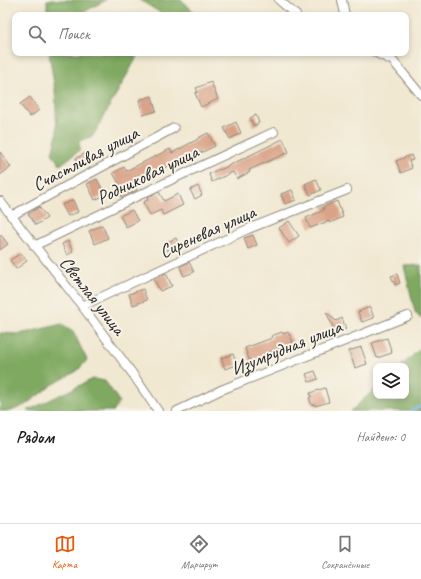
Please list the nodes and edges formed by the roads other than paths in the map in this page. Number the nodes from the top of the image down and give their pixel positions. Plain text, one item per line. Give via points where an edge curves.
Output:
1 (279, 0) edge
2 (342, 0) edge
3 (293, 12) edge
4 (344, 12) edge
5 (382, 56) edge
6 (421, 96) edge
7 (174, 128) dead end
8 (274, 132) dead end
9 (347, 190) dead end
10 (0, 201) edge
11 (11, 216) junction
12 (34, 246) junction
13 (82, 306) junction
14 (408, 316) dead end
15 (158, 411) edge
16 (177, 411) edge

1 - 3 street
2 - 4 street
5 - 6 street via 393,61
7 - 11 street, Счастливая улица
8 - 12 street, Родниковая улица
9 - 13 street, Сиреневая улица via 248,229
10 - 11 street, Светлая улица
11 - 12 street, Светлая улица
12 - 13 street, Светлая улица
13 - 15 street, Светлая улица
14 - 16 street, Изумрудная улица via 221,390

